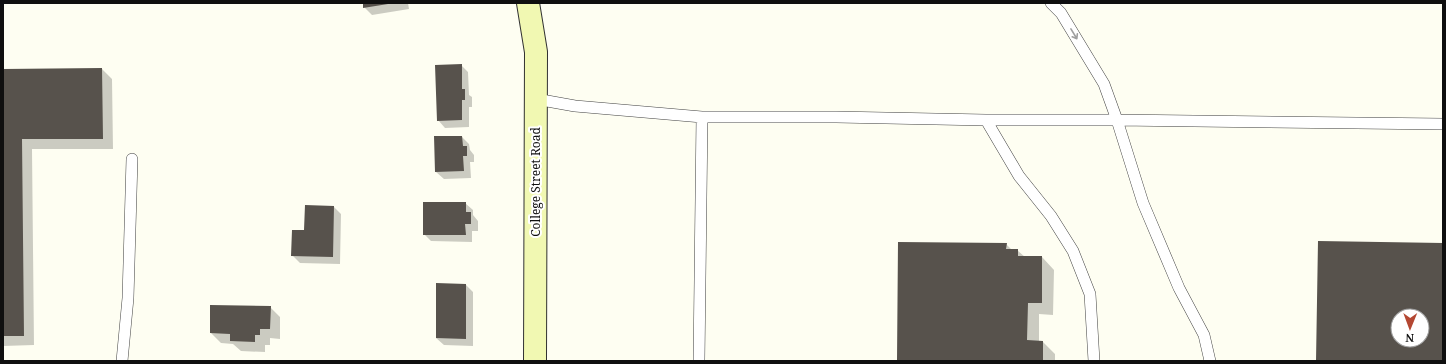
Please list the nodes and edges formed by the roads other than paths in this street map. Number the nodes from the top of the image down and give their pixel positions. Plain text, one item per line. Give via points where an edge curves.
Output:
1 (528, 3) edge
2 (1050, 3) edge
3 (536, 99) junction
4 (702, 117) junction
5 (986, 120) junction
6 (1117, 120) junction
7 (1443, 124) edge
8 (132, 159) dead end
9 (122, 361) edge
10 (534, 361) edge
11 (699, 361) edge
12 (1094, 361) edge
13 (1210, 361) edge

1 - 3 street, College Street Road via 536,52
2 -> 6 lane via 1061,13 1104,84
3 - 4 lane via 575,106
3 - 10 street, College Street Road
4 - 5 lane
4 - 11 lane
5 - 6 lane
5 - 12 lane via 1019,176 1051,216 1073,251 1090,294
6 - 7 lane
6 - 13 lane via 1143,202 1179,288 1204,335
8 - 9 lane via 128,298

